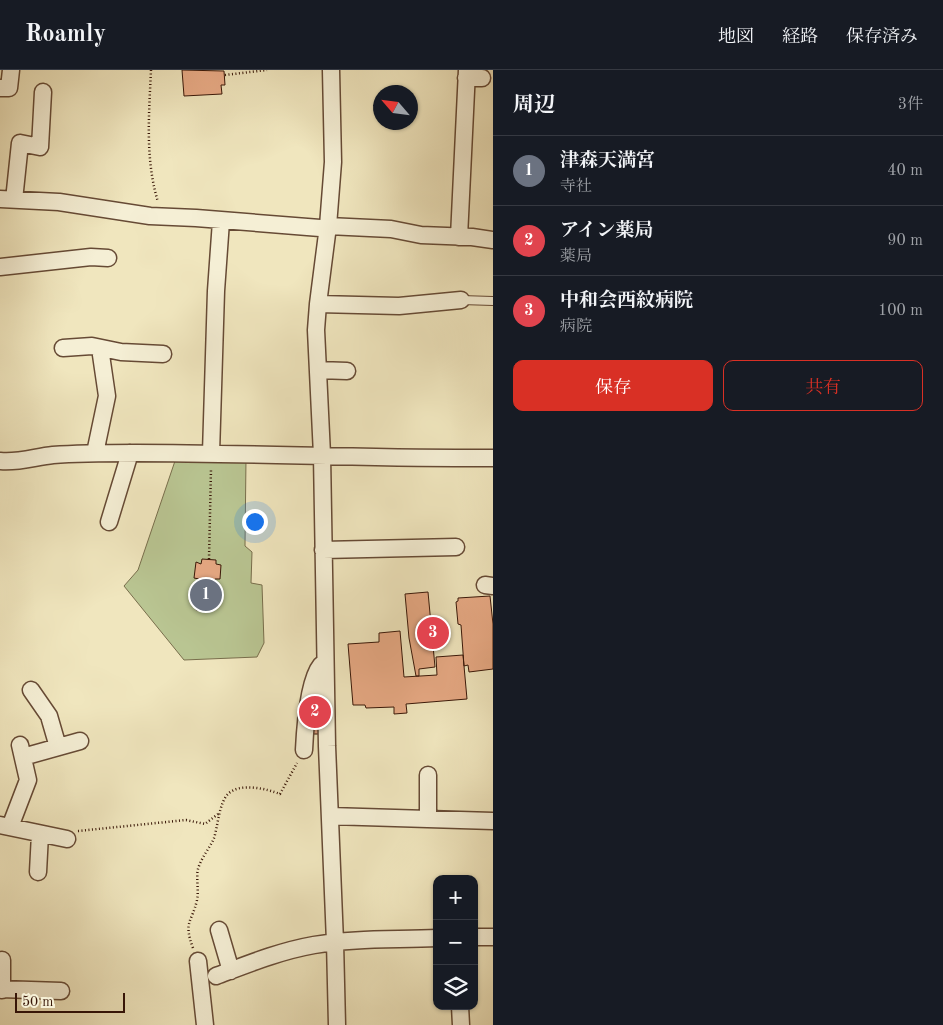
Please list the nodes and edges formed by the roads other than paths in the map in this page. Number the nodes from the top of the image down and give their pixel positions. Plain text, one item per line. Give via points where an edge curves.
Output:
1 (11, 70) edge
2 (331, 70) edge
3 (472, 75) edge
4 (0, 88) edge
5 (43, 92) dead end
6 (7, 199) edge
7 (221, 221) junction
8 (328, 226) junction
9 (459, 237) junction
10 (493, 240) edge
11 (108, 258) dead end
12 (0, 267) edge
13 (461, 300) joint
14 (493, 301) edge
15 (318, 304) junction
16 (64, 348) dead end
17 (100, 348) junction
18 (163, 354) dead end
19 (318, 370) junction
20 (347, 371) dead end
21 (95, 453) junction
22 (130, 453) junction
23 (211, 453) junction
24 (322, 456) junction
25 (493, 458) edge
26 (0, 461) edge
27 (109, 522) dead end
28 (456, 547) dead end
29 (323, 550) junction
30 (324, 661) junction
31 (31, 690) dead end
32 (80, 741) dead end
33 (58, 747) junction
34 (304, 750) road end
35 (428, 775) dead end
36 (330, 816) junction
37 (428, 819) junction
38 (493, 821) edge
39 (5, 826) edge
40 (40, 834) junction
41 (67, 839) road end
42 (38, 872) dead end
43 (220, 930) dead end
44 (478, 937) edge
45 (493, 937) edge
46 (433, 938) edge
47 (335, 942) junction
48 (2, 960) dead end
49 (198, 961) road end
50 (1, 990) edge
51 (61, 991) dead end
52 (460, 1010) edge
53 (205, 1025) edge
54 (337, 1025) edge
55 (461, 1025) edge

1 - 4 street via 9,88
2 - 8 street via 333,162
3 - 9 street via 457,151
5 - 6 street via 40,147 20,143
6 - 7 street
7 - 8 street
7 - 23 street
8 - 9 street
8 - 15 street
9 - 10 street
11 - 12 street
13 - 14 lane
13 - 15 street via 399,306
15 - 19 street
16 - 17 street
17 - 18 street
17 - 21 street via 107,396
19 - 20 street
19 - 24 street
21 - 22 street
21 - 26 street
22 - 23 street
22 - 27 street
23 - 24 street
24 - 25 street
24 - 29 street
28 - 29 street
29 - 30 street
30 - 34 street via 317,670 310,698
30 - 36 street
31 - 33 street via 49,716
32 - 33 street
33 - 39 street via 21,751 28,780
35 - 37 street
36 - 37 street
36 - 47 street
37 - 38 street
39 - 40 street
40 - 41 street
40 - 42 street
43 - 47 street via 223,974 262,958
44 - 45 street
46 - 47 street
47 - 54 street
48 - 50 street
49 - 53 street
50 - 51 street
52 - 55 street

